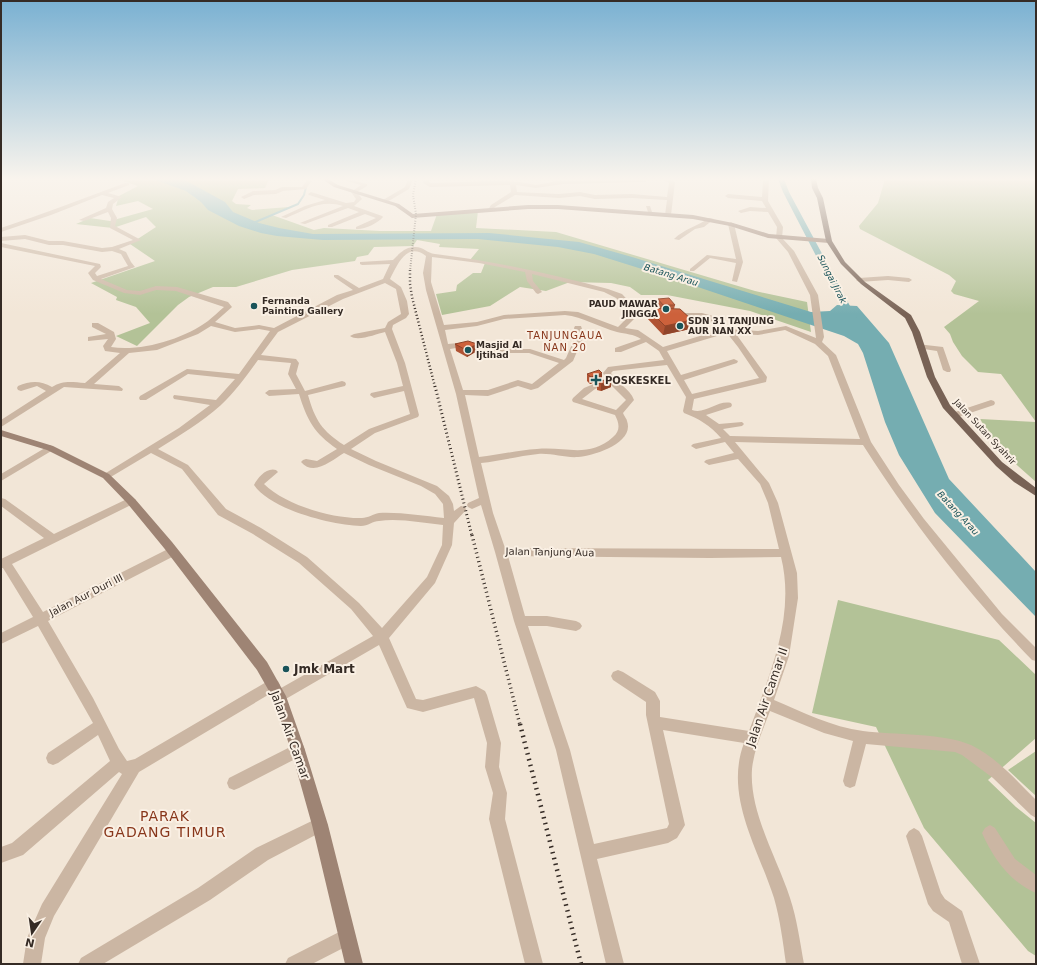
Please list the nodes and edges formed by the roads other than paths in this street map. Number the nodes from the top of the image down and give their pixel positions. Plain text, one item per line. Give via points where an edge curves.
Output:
1 (19, 224) edge
2 (113, 224) edge
3 (335, 224) edge
4 (367, 224) edge
5 (705, 224) edge
6 (731, 224) joint
7 (778, 224) edge
8 (824, 224) edge
9 (330, 226) dead end
10 (358, 228) dead end
11 (1, 230) edge
12 (782, 238) junction
13 (1, 239) edge
14 (677, 239) dead end
15 (827, 241) junction
16 (1, 245) edge
17 (112, 249) junction
18 (429, 255) junction
19 (394, 262) junction
20 (740, 262) junction
21 (362, 264) dead end
22 (692, 270) dead end
23 (528, 271) junction
24 (336, 276) dead end
25 (95, 279) junction
26 (386, 280) junction
27 (859, 280) junction
28 (909, 280) dead end
29 (735, 281) dead end
30 (358, 290) junction
31 (538, 292) dead end
32 (636, 313) junction
33 (582, 316) junction
34 (210, 323) junction
35 (94, 325) dead end
36 (388, 328) junction
37 (441, 328) junction
38 (275, 330) junction
39 (619, 330) junction
40 (727, 331) junction
41 (112, 336) junction
42 (354, 336) dead end
43 (647, 338) junction
44 (91, 339) dead end
45 (819, 340) junction
46 (920, 346) junction
47 (445, 347) junction
48 (618, 350) dead end
49 (662, 350) junction
50 (126, 352) junction
51 (256, 357) junction
52 (670, 362) junction
53 (734, 362) dead end
54 (566, 363) junction
55 (947, 370) dead end
56 (241, 377) junction
57 (680, 378) junction
58 (611, 380) junction
59 (342, 384) dead end
60 (87, 386) junction
61 (21, 388) dead end
62 (407, 388) junction
63 (119, 389) dead end
64 (51, 391) junction
65 (460, 392) junction
66 (269, 393) dead end
67 (302, 393) junction
68 (374, 395) dead end
69 (177, 397) dead end
70 (690, 397) junction
71 (143, 398) dead end
72 (218, 403) junction
73 (991, 403) dead end
74 (728, 405) dead end
75 (618, 413) junction
76 (698, 416) junction
77 (955, 416) junction
78 (1, 424) edge
79 (739, 424) dead end
80 (717, 427) junction
81 (1, 433) edge
82 (727, 439) junction
83 (866, 442) junction
84 (696, 446) dead end
85 (50, 448) junction
86 (344, 448) junction
87 (151, 449) junction
88 (741, 455) junction
89 (476, 461) junction
90 (306, 462) dead end
91 (709, 462) dead end
92 (273, 472) dead end
93 (106, 476) junction
94 (1, 478) edge
95 (1036, 493) edge
96 (484, 500) junction
97 (1, 501) edge
98 (131, 501) junction
99 (472, 505) dead end
100 (461, 510) dead end
101 (449, 522) junction
102 (53, 539) junction
103 (172, 552) junction
104 (502, 552) junction
105 (786, 553) junction
106 (3, 563) edge
107 (42, 618) junction
108 (520, 621) junction
109 (576, 626) dead end
110 (382, 637) junction
111 (1, 639) edge
112 (1036, 656) edge
113 (618, 676) dead end
114 (276, 690) junction
115 (766, 702) junction
116 (656, 723) junction
117 (101, 724) junction
118 (861, 737) junction
119 (753, 738) junction
120 (298, 750) junction
121 (53, 758) dead end
122 (127, 765) junction
123 (850, 781) dead end
124 (234, 783) dead end
125 (1036, 810) edge
126 (320, 825) junction
127 (990, 833) dead end
128 (914, 836) dead end
129 (588, 853) junction
130 (1, 855) edge
131 (1036, 886) edge
132 (348, 937) junction
133 (32, 964) edge
134 (87, 964) edge
135 (294, 964) edge
136 (354, 964) edge
137 (534, 964) edge
138 (616, 964) edge
139 (795, 964) edge
140 (971, 964) edge

1 - 11 street
2 - 17 street via 112,227 138,240
3 - 9 street
4 - 10 street
5 - 14 street via 693,228
6 - 12 street via 765,236
6 - 20 street
7 - 12 street
8 - 15 main road, Jalan Sutan Syahrir
12 - 15 street
12 - 45 street via 814,295
13 - 17 street via 25,237 49,243 60,242 101,250
15 - 27 main road, Jalan Sutan Syahrir
16 - 25 street via 98,265 90,274
17 - 25 street via 124,253 132,267
18 - 19 street via 421,249 408,250
18 - 23 street via 479,261
18 - 37 street, Jalan Tanjung Aua via 426,268
19 - 21 street
19 - 26 street
20 - 22 street via 709,256
20 - 29 street
23 - 31 street via 531,283
23 - 32 street via 611,292
24 - 30 street
25 - 34 street via 126,292 140,293 156,288 177,289 227,306 227,309
26 - 30 street
26 - 36 street via 399,288 405,312 389,324
27 - 28 street
27 - 46 main road, Jalan Sutan Syahrir via 905,314 916,332
30 - 38 street
32 - 39 street
32 - 40 street via 699,314 710,318
33 - 37 street, Jalan Air Camar II via 565,313 504,317 477,324
33 - 39 street, Jalan Air Camar II
33 - 54 street via 578,327 580,337
34 - 38 street via 235,330 259,327
34 - 50 street via 195,332 154,348
35 - 41 street
36 - 42 street
36 - 62 street
37 - 47 street, Jalan Tanjung Aua
38 - 51 street
39 - 43 street, Jalan Air Camar II
40 - 45 street via 758,333 786,328
40 - 49 street
40 - 70 street via 741,345 763,380
41 - 44 street
41 - 50 street via 107,348
43 - 48 street
43 - 49 street, Jalan Air Camar II
45 - 83 street via 832,354
46 - 55 street via 940,349
46 - 77 main road, Jalan Sutan Syahrir via 942,399
47 - 54 street via 468,344 489,351 530,351
47 - 65 street, Jalan Tanjung Aua
49 - 52 street, Jalan Air Camar II
50 - 60 street
51 - 56 street
51 - 67 street via 293,361 295,363 292,374
52 - 57 street, Jalan Air Camar II
52 - 58 street via 611,369 607,373
53 - 57 street
54 - 65 street via 534,386 518,383 488,393
56 - 71 street via 187,371
56 - 72 street
57 - 70 street, Jalan Air Camar II
58 - 75 street via 630,399
58 - 75 street via 589,387 576,400
59 - 67 street
60 - 63 street
60 - 64 street via 66,384
61 - 64 street via 38,383
62 - 68 street
62 - 86 street via 415,416 376,429
64 - 78 street
65 - 89 street, Jalan Tanjung Aua
66 - 67 street
67 - 86 street via 309,415 318,429
69 - 72 street
70 - 76 street, Jalan Air Camar II via 687,410
72 - 87 street
73 - 77 street
74 - 76 street
75 - 89 street via 623,421 621,435 612,443 593,451 575,454 547,451
76 - 80 street, Jalan Air Camar II
77 - 95 main road, Jalan Sutan Syahrir via 999,464
79 - 80 street
80 - 82 street, Jalan Air Camar II
81 - 85 street, Jalan Air Camar
82 - 83 street
82 - 84 street
82 - 88 street, Jalan Air Camar II
83 - 112 street via 920,522 998,617
85 - 93 street, Jalan Air Camar
85 - 94 street
86 - 90 street via 320,464
86 - 101 street via 376,466 419,482 442,495 448,506
87 - 93 street
87 - 110 street via 185,467 222,512 277,543 320,574 355,606
88 - 91 street
88 - 105 street, Jalan Air Camar II via 769,493
89 - 96 street, Jalan Tanjung Aua
92 - 101 street via 260,481 259,485 287,505 361,522 377,517
93 - 98 street, Jalan Air Camar
96 - 99 street
96 - 104 street, Jalan Tanjung Aua
97 - 102 street
98 - 102 street
98 - 103 street, Jalan Air Camar
100 - 101 street
101 - 110 street via 444,556 434,575
102 - 106 street
103 - 107 street, Jalan Aur Duri III
103 - 114 street, Jalan Air Camar via 262,666
104 - 105 street, Jalan Tanjung Aua
104 - 108 street
105 - 115 street, Jalan Air Camar II via 792,578 792,598 782,656
106 - 107 street
107 - 111 street, Jalan Aur Duri III
107 - 117 street
108 - 109 street via 547,621
108 - 129 street via 563,750
110 - 114 street
110 - 137 street via 412,704 423,706 471,692 480,695 494,743 492,767 500,794 497,819
113 - 116 street via 650,696
114 - 120 street, Jalan Air Camar
114 - 122 street
115 - 118 street via 824,727
115 - 119 street, Jalan Air Camar II
116 - 119 street
116 - 129 street via 677,820 675,829 668,835
117 - 121 street
117 - 122 street
118 - 123 street
118 - 125 street via 963,748 984,761
119 - 139 street, Jalan Air Camar II via 745,766 747,799 783,899
120 - 124 street
120 - 126 street, Jalan Air Camar
122 - 130 street via 17,849
122 - 133 street via 48,910 36,938
126 - 132 street, Jalan Air Camar
126 - 134 street via 262,854 204,894
127 - 131 street via 1009,865
128 - 140 street via 934,898 939,905 956,917
129 - 138 street
132 - 135 street
132 - 136 street, Jalan Air Camar

